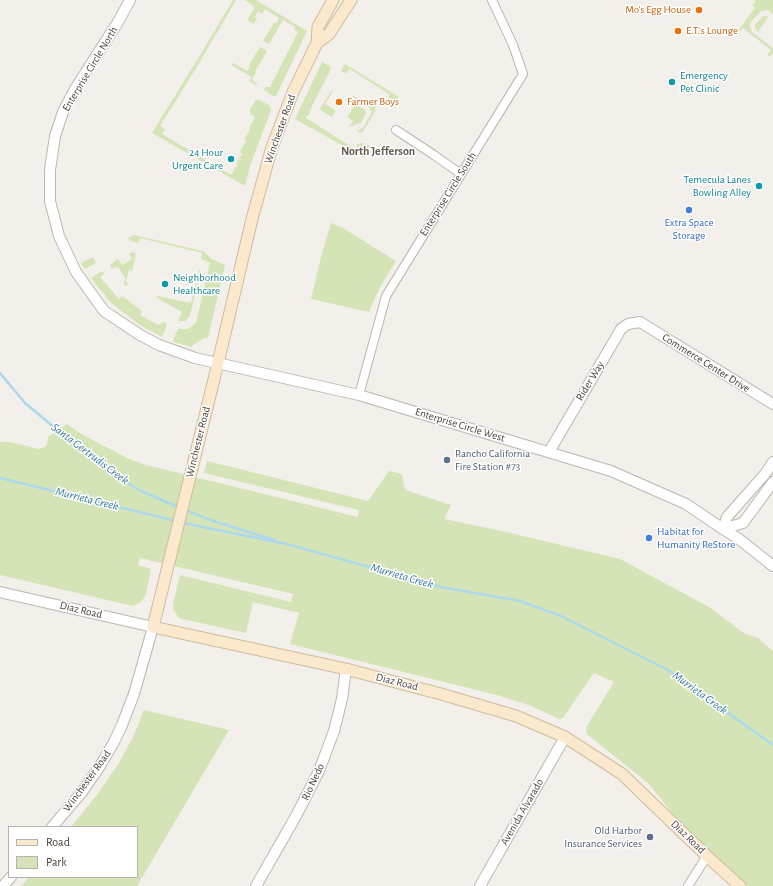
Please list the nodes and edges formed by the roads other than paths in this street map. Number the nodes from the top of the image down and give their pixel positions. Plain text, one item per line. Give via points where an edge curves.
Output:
1 (130, 0) edge
2 (333, 0) edge
3 (351, 0) edge
4 (492, 0) edge
5 (317, 44) junction
6 (396, 130) dead end
7 (461, 174) junction
8 (640, 322) joint
9 (218, 363) junction
10 (359, 395) junction
11 (773, 404) edge
12 (548, 452) junction
13 (773, 462) edge
14 (773, 482) edge
15 (723, 529) junction
16 (773, 566) edge
17 (0, 592) edge
18 (153, 626) junction
19 (346, 669) junction
20 (565, 737) junction
21 (53, 826) edge
22 (707, 856) junction
23 (9, 878) edge
24 (3, 886) edge
25 (256, 886) edge
26 (480, 886) edge
27 (688, 886) edge
28 (740, 886) edge

1 - 9 street, Enterprise Circle North via 63,112 55,136 50,170 50,200 59,236 76,272 104,311 162,347
2 - 5 main road, Winchester Road via 318,27
3 - 5 main road, Winchester Road via 329,34
4 - 7 street, Enterprise Circle South via 523,74
5 - 9 main road, Winchester Road via 293,92 272,147
6 - 7 street
7 - 10 street, Enterprise Circle South via 386,296
8 - 11 street, Commerce Center Drive
8 - 12 street, Rider Way via 628,324 621,329
9 - 10 street, Enterprise Circle West
9 - 18 main road, Winchester Road
10 - 12 street, Enterprise Circle West
12 - 15 street, Enterprise Circle West via 611,471 652,488 686,504
13 - 15 street via 727,517
14 - 15 street via 743,523
15 - 16 street, Enterprise Circle West
17 - 18 street, Diaz Road
18 - 19 main road, Diaz Road
18 - 21 street, Winchester Road via 134,694 114,742 82,792
19 - 20 main road, Diaz Road via 516,716
19 - 25 street, Rio Nedo via 334,731 319,771
20 - 22 main road, Diaz Road via 622,774
20 - 26 street, Avenida Alvarado
22 - 27 street
22 - 28 main road, Diaz Road
23 - 24 street

